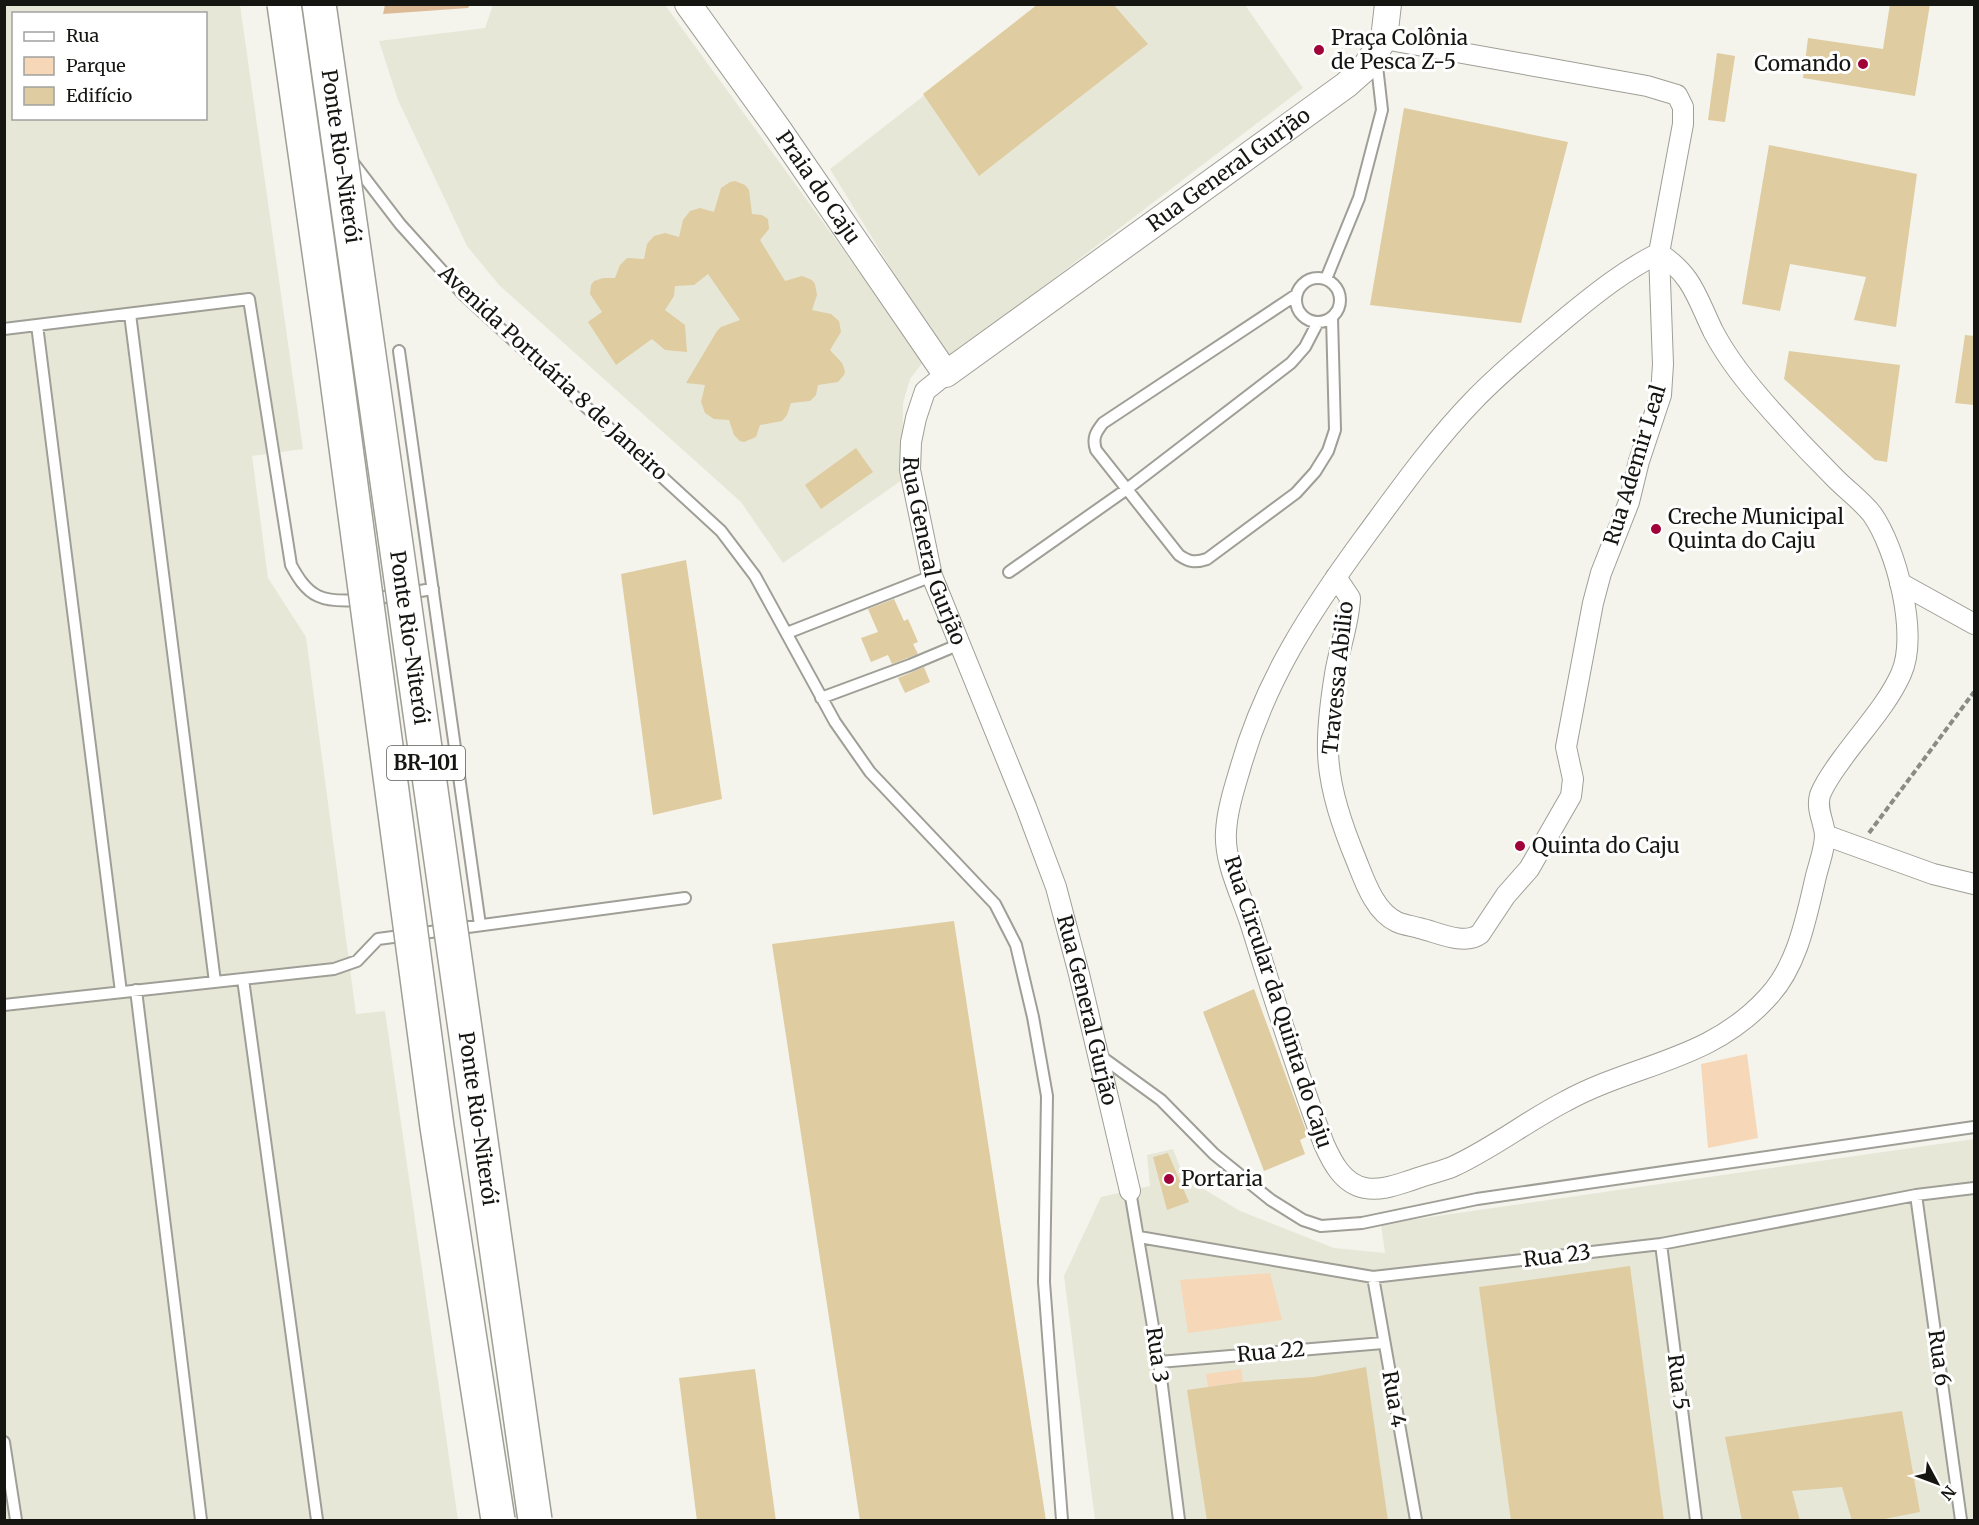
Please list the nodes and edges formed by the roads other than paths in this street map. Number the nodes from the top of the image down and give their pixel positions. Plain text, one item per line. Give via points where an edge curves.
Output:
1 (284, 4) edge
2 (310, 4) edge
3 (319, 4) edge
4 (688, 4) edge
5 (1388, 4) edge
6 (1380, 47) junction
7 (1659, 253) junction
8 (1326, 279) junction
9 (1296, 295) junction
10 (130, 314) junction
11 (1332, 317) junction
12 (1318, 322) junction
13 (37, 325) junction
14 (4, 329) edge
15 (399, 351) dead end
16 (946, 374) junction
17 (1127, 489) junction
18 (1009, 572) dead end
19 (932, 576) junction
20 (1335, 577) junction
21 (1900, 583) junction
22 (433, 589) junction
23 (1974, 624) edge
24 (787, 633) junction
25 (960, 644) junction
26 (821, 698) junction
27 (1825, 835) junction
28 (1974, 884) edge
29 (685, 898) dead end
30 (480, 925) junction
31 (1484, 928) joint
32 (243, 979) junction
33 (215, 982) junction
34 (136, 990) junction
35 (121, 992) junction
36 (4, 1005) edge
37 (1097, 1053) junction
38 (1974, 1127) edge
39 (1974, 1188) edge
40 (1130, 1191) joint
41 (1916, 1195) junction
42 (1139, 1237) junction
43 (1661, 1244) junction
44 (1373, 1277) junction
45 (1383, 1343) junction
46 (1159, 1362) junction
47 (4, 1442) edge
48 (16, 1521) edge
49 (201, 1521) edge
50 (317, 1521) edge
51 (498, 1521) edge
52 (535, 1521) edge
53 (1062, 1521) edge
54 (1179, 1521) edge
55 (1416, 1521) edge
56 (1696, 1521) edge
57 (1961, 1521) edge

1 - 51 highway, Ponte Rio-Niterói / BR-101, bridge via 437,1127
2 - 24 lane, Avenida Portuária 8 de Janeiro via 328,131 400,224 463,294 721,531 755,576
3 - 52 highway, Ponte Rio-Niterói / BR-101, bridge
4 - 16 street, Praia do Caju
5 - 6 street
6 - 7 street, Rua Ademir Leal via 1647,86 1677,95 1683,106 1683,124
6 - 8 lane via 1382,110 1359,198
6 - 16 street, Rua General Gurjão via 1346,85
7 - 20 street, Rua Circular da Quinta do Caju via 1585,302 1473,400 1404,483
7 - 21 street, Rua Circular da Quinta do Caju via 1685,273 1735,368 1798,441 1874,517
7 - 31 street, Rua Ademir Leal via 1661,395 1593,603 1566,747 1574,788 1529,869
8 - 9 lane via 1311,278
8 - 11 lane via 1340,296 1338,311
9 - 12 lane via 1303,317
9 - 17 lane via 1103,423 1093,442
10 - 13 lane
10 - 22 lane via 249,299 291,565 301,582 317,596 341,602
10 - 33 lane
11 - 12 lane
11 - 17 lane via 1335,429 1328,451 1296,493 1207,559 1196,562 1179,555
12 - 17 lane via 1291,363
13 - 14 lane
13 - 35 lane
15 - 22 lane
16 - 19 street, Rua General Gurjão via 925,391 911,442 910,470
17 - 18 lane
19 - 24 lane
19 - 25 street, Rua General Gurjão
20 - 27 street, Rua Circular da Quinta do Caju via 1271,683 1247,744 1226,833 1233,870 1276,1007 1324,1144 1332,1163 1345,1178 1362,1188 1386,1188 1452,1166 1566,1101 1713,1042 1737,1025 1769,997 1797,949
20 - 31 street, Travessa Abilio via 1350,597 1332,693 1328,751 1337,802 1364,880 1381,910 1397,922 1470,940
21 - 23 street
21 - 27 street, Rua Circular da Quinta do Caju via 1905,601 1903,670 1820,795 1818,807
22 - 30 lane
24 - 26 lane, Avenida Portuária 8 de Janeiro
25 - 26 lane
25 - 37 street, Rua General Gurjão via 1056,887
26 - 53 lane, Avenida Portuária 8 de Janeiro via 870,772 995,903 1016,945 1047,1096 1044,1282
27 - 28 street via 1933,874
29 - 30 lane
30 - 32 lane via 378,939 357,961 334,969
32 - 33 lane
32 - 50 lane
33 - 34 lane
34 - 35 lane
34 - 49 lane
35 - 36 lane
37 - 38 lane via 1161,1100 1215,1154 1271,1200 1321,1226 1362,1223 1477,1200
37 - 40 street, Rua General Gurjão
39 - 41 lane, Rua 23
40 - 42 lane, Rua 3
41 - 43 lane, Rua 23
41 - 57 lane, Rua 6
42 - 44 lane, Rua 23
42 - 46 lane, Rua 3
43 - 44 lane, Rua 23
43 - 56 lane, Rua 5
44 - 45 lane, Rua 4
45 - 46 lane, Rua 22
45 - 55 lane, Rua 4
46 - 54 lane, Rua 3
47 - 48 lane

